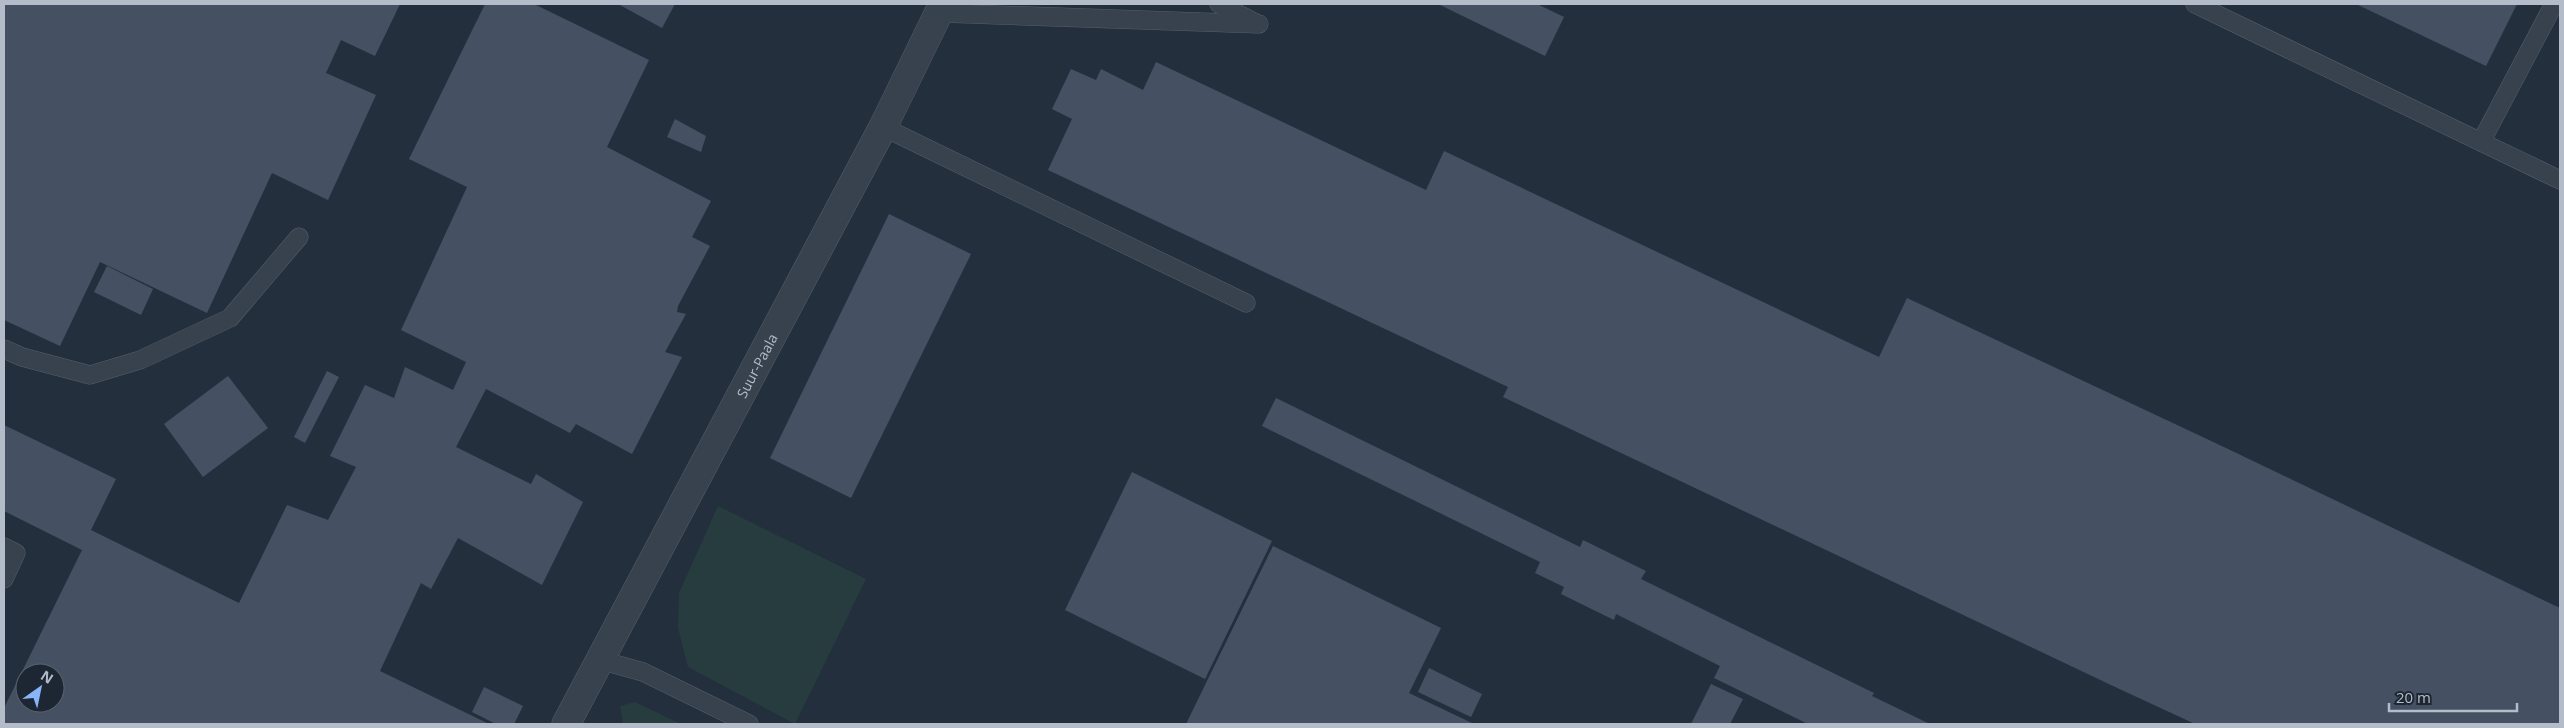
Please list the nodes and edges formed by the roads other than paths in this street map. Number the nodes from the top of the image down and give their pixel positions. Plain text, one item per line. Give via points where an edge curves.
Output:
1 (1220, 4) edge
2 (2195, 4) edge
3 (2554, 4) edge
4 (941, 8) edge
5 (883, 127) junction
6 (2481, 142) junction
7 (2560, 180) edge
8 (299, 238) dead end
9 (1246, 303) dead end
10 (4, 349) edge
11 (4, 547) edge
12 (4, 579) edge
13 (600, 660) junction
14 (566, 724) edge
15 (749, 724) edge

1 - 4 lane via 1259,24
2 - 6 lane
3 - 6 lane
4 - 5 street, Suur-Paala
5 - 9 lane
5 - 13 street, Suur-Paala
6 - 7 lane
8 - 10 lane via 230,318 140,360 90,375
11 - 12 lane via 16,553
13 - 14 street, Suur-Paala
13 - 15 lane via 643,672

